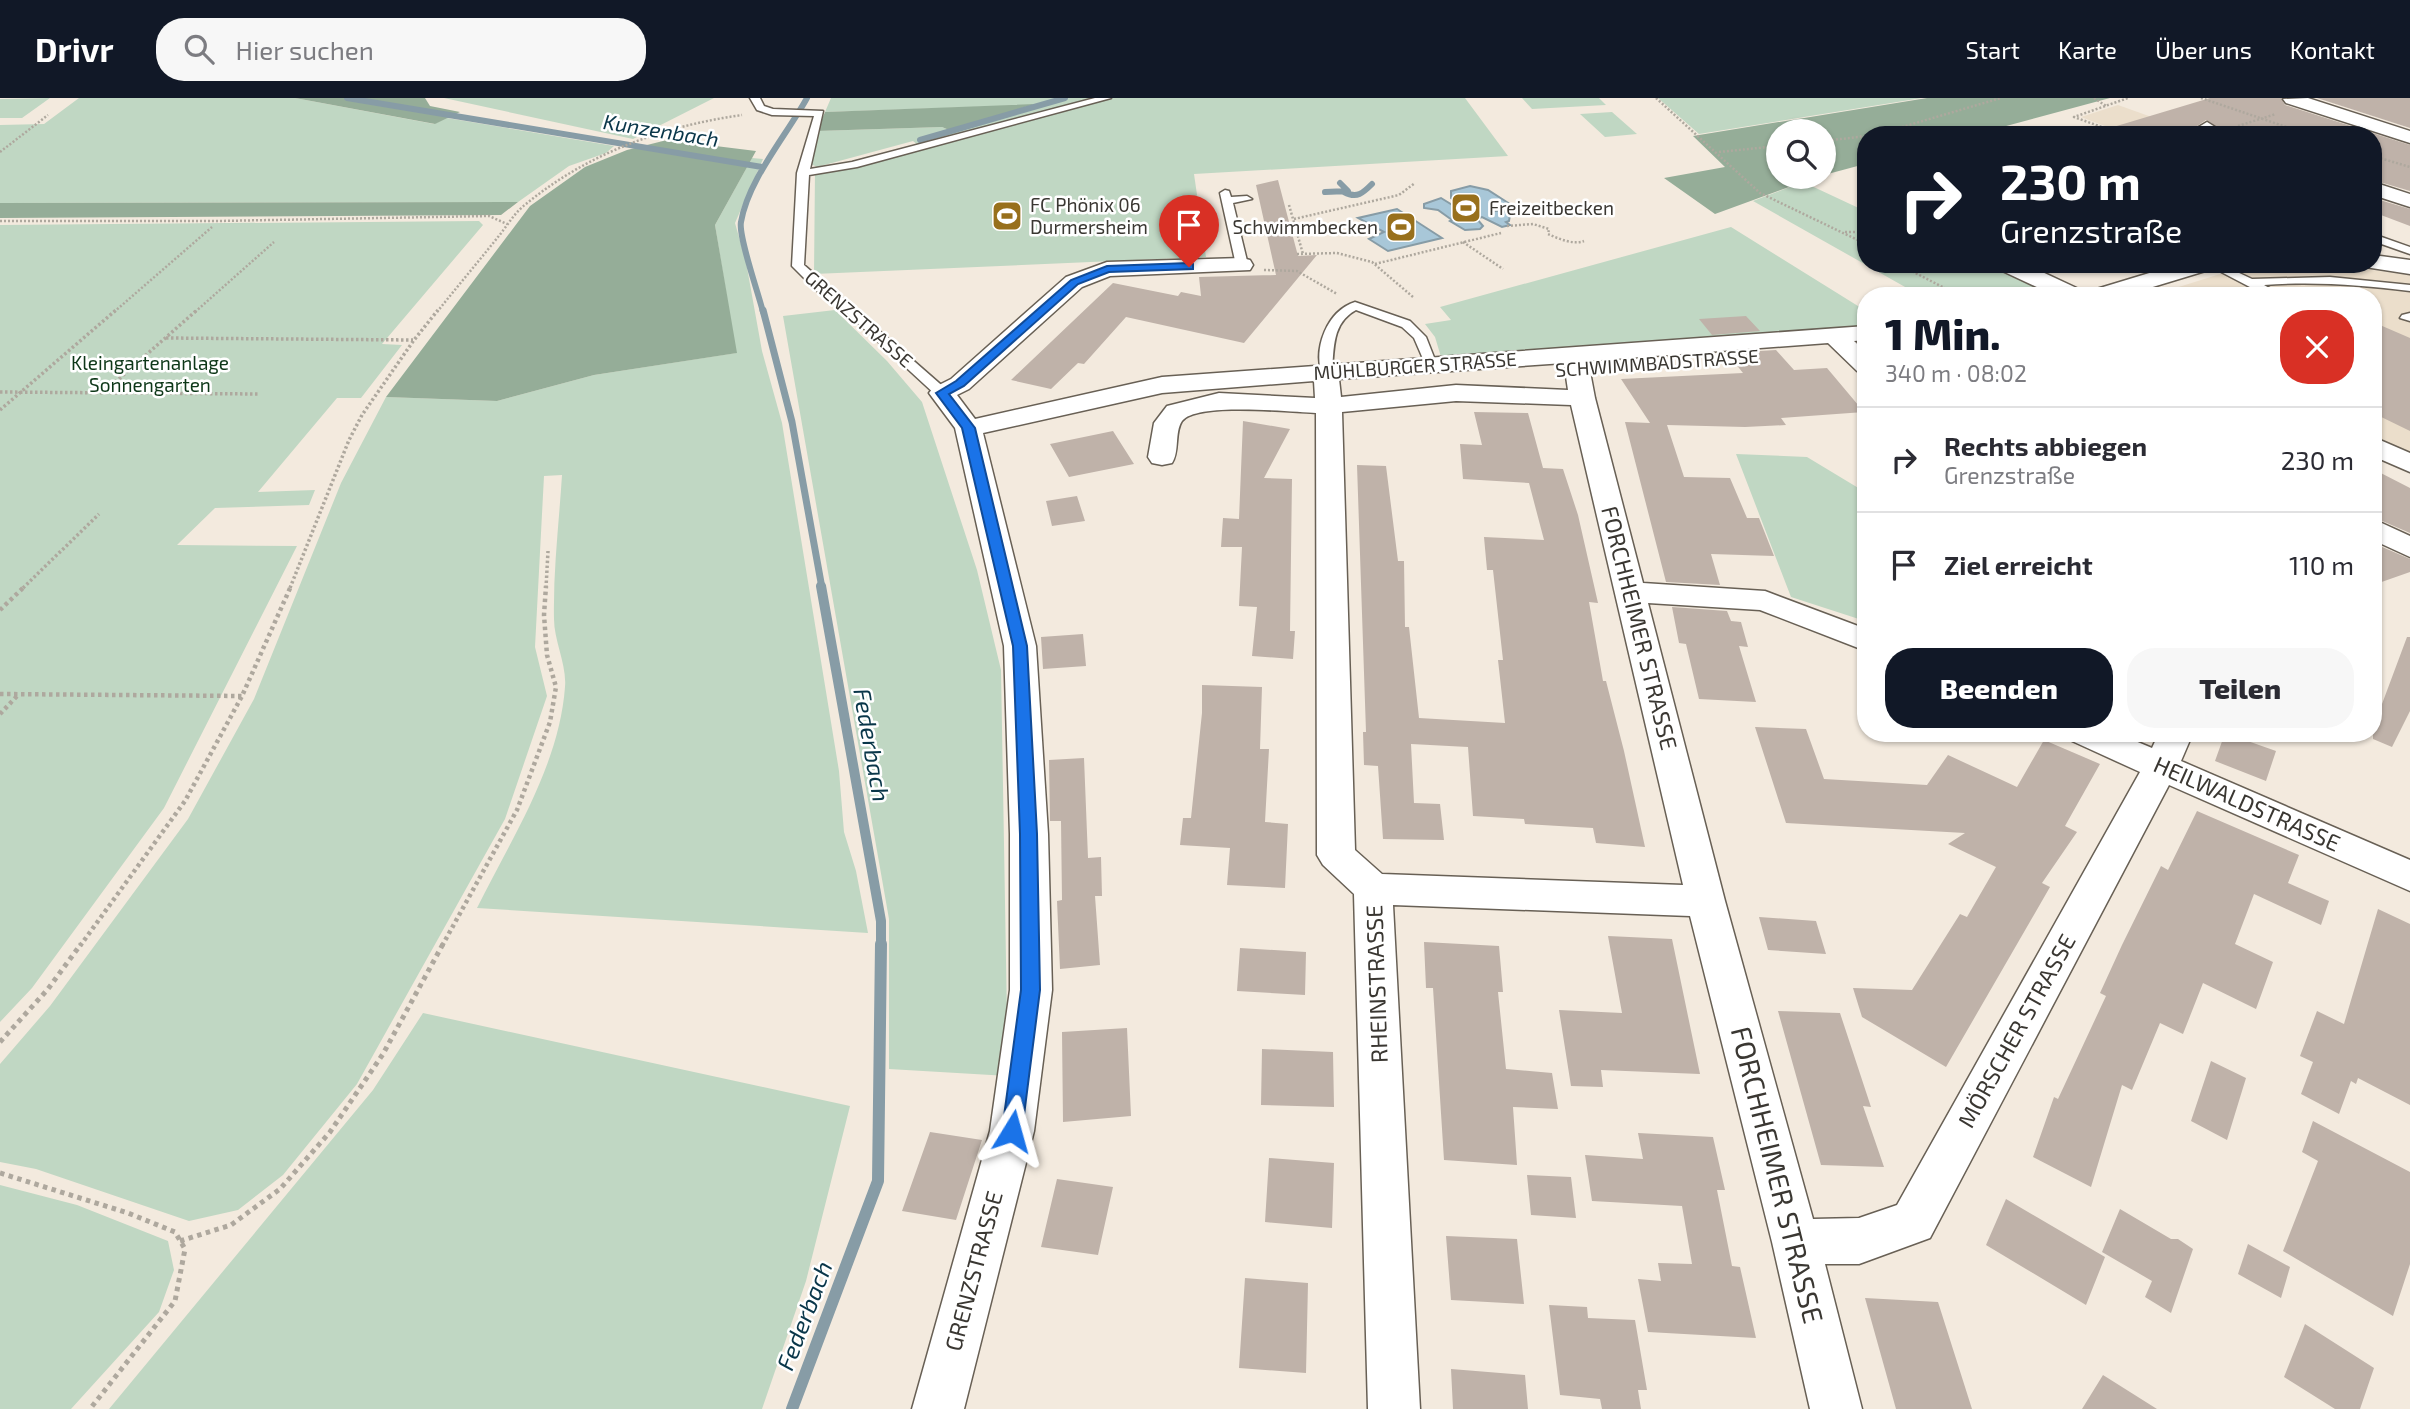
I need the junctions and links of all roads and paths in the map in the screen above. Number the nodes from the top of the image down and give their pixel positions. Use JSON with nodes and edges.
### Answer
{"nodes":[{"id":1,"x":755,"y":98,"type":"edge"},
{"id":2,"x":1106,"y":98,"type":"edge"},
{"id":3,"x":1656,"y":98,"type":"edge"},
{"id":4,"x":2001,"y":98,"type":"edge"},
{"id":5,"x":2094,"y":98,"type":"edge"},
{"id":6,"x":2127,"y":98,"type":"edge"},
{"id":7,"x":2201,"y":98,"type":"edge"},
{"id":8,"x":2300,"y":101,"type":"edge"},
{"id":9,"x":2106,"y":106,"type":"junction"},
{"id":10,"x":772,"y":112,"type":"junction"},
{"id":11,"x":48,"y":115,"type":"dead end"},
{"id":12,"x":2262,"y":119,"type":"junction"},
{"id":13,"x":1906,"y":126,"type":"edge"},
{"id":14,"x":2099,"y":126,"type":"edge"},
{"id":15,"x":2236,"y":126,"type":"edge"},
{"id":16,"x":2283,"y":126,"type":"edge"},
{"id":17,"x":2376,"y":126,"type":"edge"},
{"id":18,"x":2382,"y":128,"type":"edge"},
{"id":19,"x":1857,"y":137,"type":"edge"},
{"id":20,"x":2410,"y":137,"type":"edge"},
{"id":21,"x":1836,"y":140,"type":"edge"},
{"id":22,"x":1766,"y":147,"type":"edge"},
{"id":23,"x":0,"y":152,"type":"edge"},
{"id":24,"x":1718,"y":152,"type":"junction"},
{"id":25,"x":2382,"y":159,"type":"edge"},
{"id":26,"x":2410,"y":167,"type":"edge"},
{"id":27,"x":802,"y":173,"type":"junction"},
{"id":28,"x":1415,"y":183,"type":"dead end"},
{"id":29,"x":2382,"y":191,"type":"edge"},
{"id":30,"x":1247,"y":199,"type":"dead end"},
{"id":31,"x":2410,"y":201,"type":"edge"},
{"id":32,"x":1289,"y":205,"type":"dead end"},
{"id":33,"x":1294,"y":219,"type":"junction"},
{"id":34,"x":0,"y":221,"type":"edge"},
{"id":35,"x":507,"y":224,"type":"junction"},
{"id":36,"x":1507,"y":226,"type":"dead end"},
{"id":37,"x":212,"y":227,"type":"dead end"},
{"id":38,"x":1857,"y":232,"type":"edge"},
{"id":39,"x":1501,"y":233,"type":"dead end"},
{"id":40,"x":1844,"y":233,"type":"junction"},
{"id":41,"x":1857,"y":240,"type":"edge"},
{"id":42,"x":2382,"y":240,"type":"edge"},
{"id":43,"x":1584,"y":241,"type":"dead end"},
{"id":44,"x":274,"y":242,"type":"dead end"},
{"id":45,"x":1463,"y":242,"type":"junction"},
{"id":46,"x":2410,"y":251,"type":"edge"},
{"id":47,"x":1297,"y":254,"type":"dead end"},
{"id":48,"x":1303,"y":254,"type":"junction"},
{"id":49,"x":2382,"y":263,"type":"edge"},
{"id":50,"x":1374,"y":264,"type":"junction"},
{"id":51,"x":1241,"y":265,"type":"junction"},
{"id":52,"x":2410,"y":267,"type":"edge"},
{"id":53,"x":1503,"y":269,"type":"dead end"},
{"id":54,"x":1915,"y":273,"type":"edge"},
{"id":55,"x":2025,"y":273,"type":"edge"},
{"id":56,"x":2174,"y":273,"type":"edge"},
{"id":57,"x":2229,"y":273,"type":"edge"},
{"id":58,"x":1320,"y":283,"type":"dead end"},
{"id":59,"x":2249,"y":283,"type":"junction"},
{"id":60,"x":1943,"y":287,"type":"edge"},
{"id":61,"x":2056,"y":287,"type":"edge"},
{"id":62,"x":2128,"y":287,"type":"edge"},
{"id":63,"x":2258,"y":287,"type":"edge"},
{"id":64,"x":2410,"y":288,"type":"edge"},
{"id":65,"x":1413,"y":297,"type":"dead end"},
{"id":66,"x":166,"y":338,"type":"junction"},
{"id":67,"x":414,"y":340,"type":"junction"},
{"id":68,"x":1856,"y":346,"type":"edge"},
{"id":69,"x":1431,"y":365,"type":"junction"},
{"id":70,"x":1326,"y":372,"type":"junction"},
{"id":71,"x":1578,"y":374,"type":"junction"},
{"id":72,"x":0,"y":392,"type":"edge"},
{"id":73,"x":21,"y":392,"type":"junction"},
{"id":74,"x":104,"y":393,"type":"junction"},
{"id":75,"x":942,"y":393,"type":"junction"},
{"id":76,"x":258,"y":394,"type":"dead end"},
{"id":77,"x":1329,"y":407,"type":"junction"},
{"id":78,"x":0,"y":410,"type":"edge"},
{"id":79,"x":968,"y":428,"type":"junction"},
{"id":80,"x":2382,"y":450,"type":"edge"},
{"id":81,"x":1162,"y":457,"type":"dead end"},
{"id":82,"x":2410,"y":464,"type":"edge"},
{"id":83,"x":99,"y":514,"type":"dead end"},
{"id":84,"x":2382,"y":533,"type":"edge"},
{"id":85,"x":2410,"y":548,"type":"edge"},
{"id":86,"x":548,"y":551,"type":"dead end"},
{"id":87,"x":1632,"y":593,"type":"junction"},
{"id":88,"x":0,"y":610,"type":"edge"},
{"id":89,"x":1857,"y":637,"type":"edge"},
{"id":90,"x":0,"y":694,"type":"edge"},
{"id":91,"x":18,"y":694,"type":"junction"},
{"id":92,"x":242,"y":696,"type":"junction"},
{"id":93,"x":0,"y":714,"type":"edge"},
{"id":94,"x":2129,"y":742,"type":"edge"},
{"id":95,"x":2169,"y":750,"type":"edge"},
{"id":96,"x":2410,"y":876,"type":"edge"},
{"id":97,"x":1373,"y":889,"type":"junction"},
{"id":98,"x":1706,"y":901,"type":"junction"},
{"id":99,"x":0,"y":1042,"type":"edge"},
{"id":100,"x":0,"y":1173,"type":"edge"},
{"id":101,"x":180,"y":1241,"type":"junction"},
{"id":102,"x":1796,"y":1242,"type":"junction"},
{"id":103,"x":90,"y":1409,"type":"edge"},
{"id":104,"x":938,"y":1409,"type":"edge"},
{"id":105,"x":1394,"y":1409,"type":"edge"},
{"id":106,"x":1836,"y":1409,"type":"edge"}],
"edges":[{"from":1,"to":10,"type":"lane"},
{"from":2,"to":27,"type":"lane"},
{"from":3,"to":24,"type":"path"},
{"from":4,"to":13,"type":"path"},
{"from":5,"to":9,"type":"path"},
{"from":6,"to":9,"type":"path"},
{"from":7,"to":12,"type":"path"},
{"from":8,"to":12,"type":"path"},
{"from":8,"to":17,"type":"street"},
{"from":9,"to":14,"type":"path"},
{"from":10,"to":27,"type":"lane","name":"GRENZSTRASSE"},
{"from":10,"to":35,"type":"path"},
{"from":11,"to":23,"type":"path"},
{"from":12,"to":15,"type":"path"},
{"from":12,"to":16,"type":"path"},
{"from":18,"to":20,"type":"street"},
{"from":19,"to":21,"type":"path"},
{"from":22,"to":24,"type":"path"},
{"from":24,"to":40,"type":"path"},
{"from":25,"to":26,"type":"path"},
{"from":27,"to":75,"type":"lane","name":"GRENZSTRASSE"},
{"from":28,"to":33,"type":"path"},
{"from":29,"to":31,"type":"street"},
{"from":30,"to":51,"type":"lane"},
{"from":32,"to":33,"type":"path"},
{"from":33,"to":48,"type":"path"},
{"from":34,"to":35,"type":"path"},
{"from":35,"to":67,"type":"path"},
{"from":36,"to":43,"type":"path"},
{"from":37,"to":73,"type":"path"},
{"from":38,"to":40,"type":"path"},
{"from":39,"to":45,"type":"path"},
{"from":40,"to":41,"type":"path"},
{"from":42,"to":46,"type":"lane"},
{"from":44,"to":66,"type":"path"},
{"from":45,"to":50,"type":"path"},
{"from":45,"to":53,"type":"path"},
{"from":47,"to":48,"type":"path"},
{"from":48,"to":50,"type":"path"},
{"from":49,"to":52,"type":"street"},
{"from":50,"to":65,"type":"path"},
{"from":51,"to":58,"type":"path"},
{"from":51,"to":75,"type":"street"},
{"from":54,"to":60,"type":"path"},
{"from":55,"to":61,"type":"street"},
{"from":56,"to":62,"type":"street"},
{"from":57,"to":59,"type":"lane"},
{"from":59,"to":63,"type":"lane"},
{"from":59,"to":64,"type":"lane"},
{"from":66,"to":67,"type":"path"},
{"from":66,"to":74,"type":"path"},
{"from":67,"to":92,"type":"path"},
{"from":68,"to":71,"type":"street","name":"SCHWIMMBADSTRASSE"},
{"from":69,"to":70,"type":"street","name":"MÜHLBURGER STRASSE"},
{"from":69,"to":70,"type":"lane"},
{"from":69,"to":71,"type":"street","name":"MÜHLBURGER STRASSE"},
{"from":70,"to":71,"type":"street","name":"SCHWIMMBADSTRASSE"},
{"from":70,"to":77,"type":"street","name":"RHEINSTRASSE"},
{"from":70,"to":79,"type":"street","name":"MÜHLBURGER STRASSE"},
{"from":71,"to":77,"type":"street","name":"SCHWIMMBADSTRASSE"},
{"from":71,"to":87,"type":"street","name":"FORCHHEIMER STRASSE"},
{"from":72,"to":73,"type":"path"},
{"from":73,"to":74,"type":"path"},
{"from":73,"to":78,"type":"path"},
{"from":74,"to":76,"type":"path"},
{"from":75,"to":79,"type":"street","name":"GRENZSTRASSE"},
{"from":77,"to":81,"type":"street"},
{"from":77,"to":97,"type":"street","name":"RHEINSTRASSE"},
{"from":79,"to":104,"type":"street","name":"GRENZSTRASSE"},
{"from":80,"to":82,"type":"street"},
{"from":83,"to":88,"type":"path"},
{"from":84,"to":85,"type":"street"},
{"from":86,"to":101,"type":"path"},
{"from":87,"to":89,"type":"street"},
{"from":87,"to":98,"type":"street","name":"FORCHHEIMER STRASSE"},
{"from":90,"to":91,"type":"path"},
{"from":91,"to":92,"type":"path"},
{"from":91,"to":93,"type":"path"},
{"from":92,"to":99,"type":"path"},
{"from":94,"to":95,"type":"street","name":"HEILWALDSTRASSE"},
{"from":95,"to":96,"type":"street","name":"HEILWALDSTRASSE"},
{"from":95,"to":102,"type":"street","name":"MÖRSCHER STRASSE"},
{"from":97,"to":98,"type":"street"},
{"from":97,"to":105,"type":"street","name":"RHEINSTRASSE"},
{"from":98,"to":102,"type":"street","name":"FORCHHEIMER STRASSE"},
{"from":100,"to":101,"type":"path"},
{"from":101,"to":103,"type":"path"},
{"from":102,"to":106,"type":"street","name":"FORCHHEIMER STRASSE"}]}
